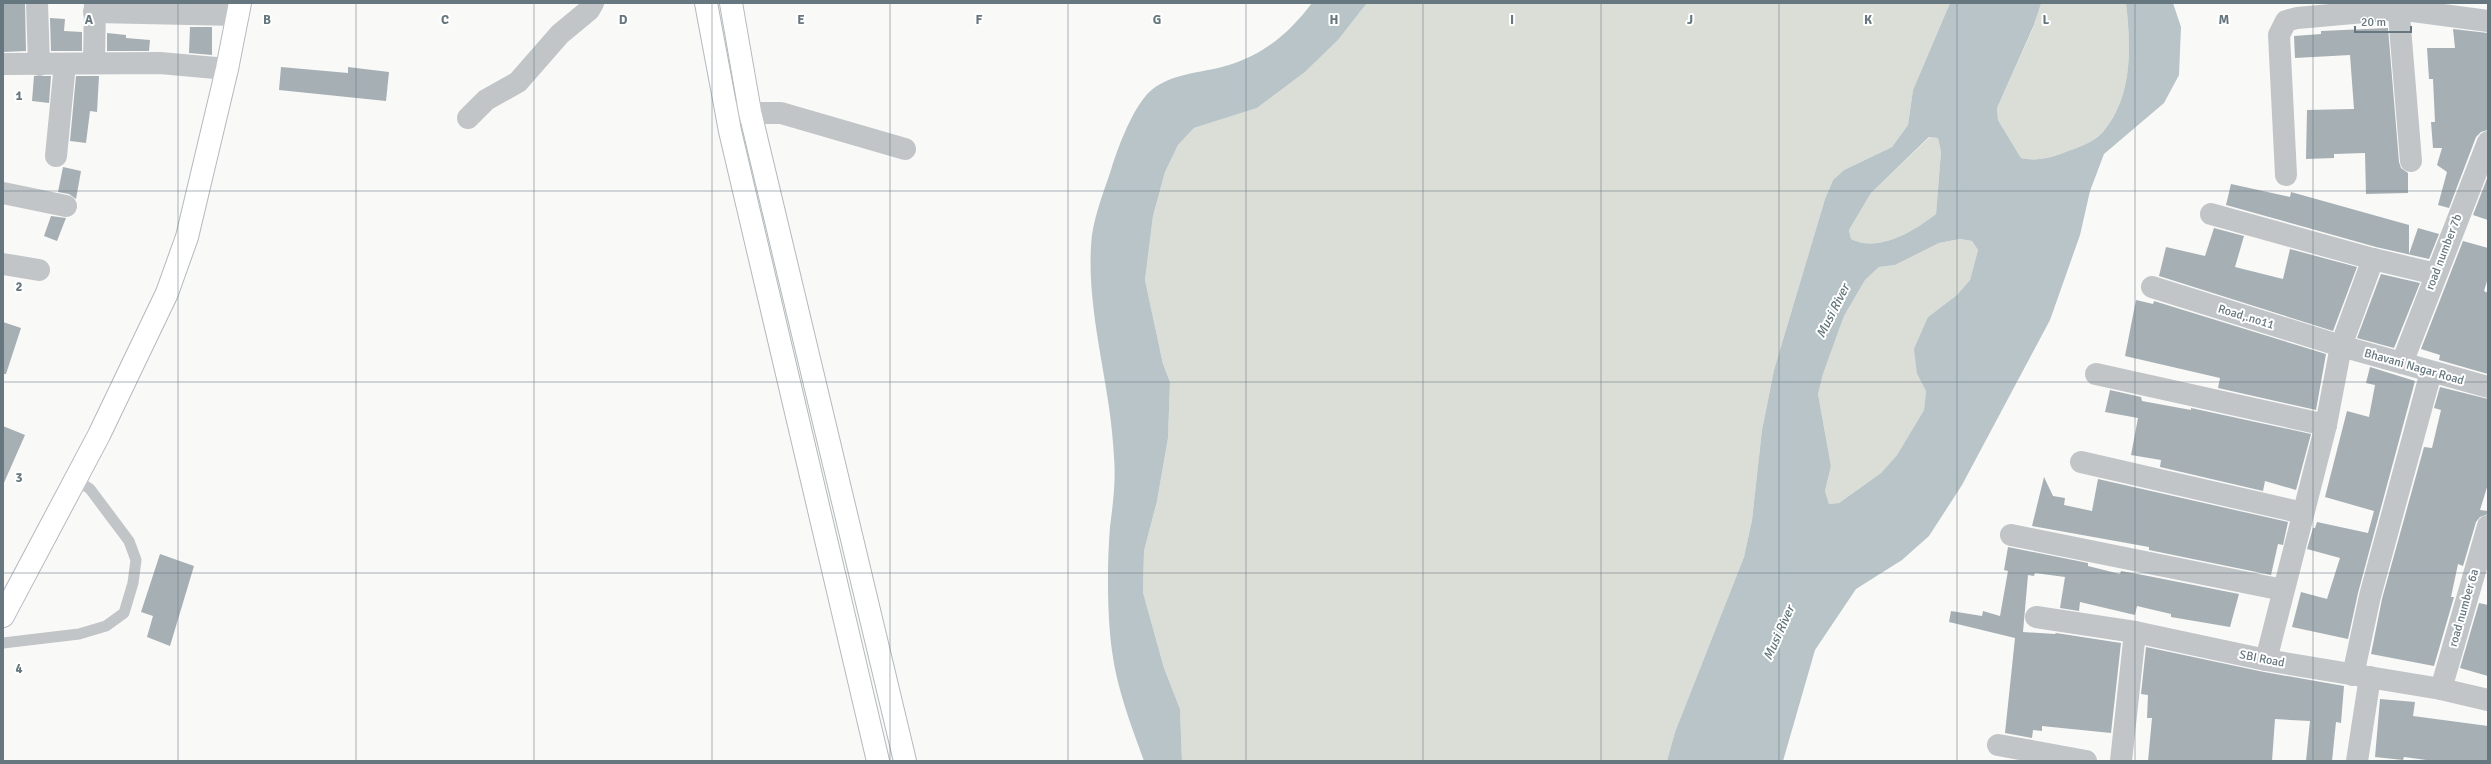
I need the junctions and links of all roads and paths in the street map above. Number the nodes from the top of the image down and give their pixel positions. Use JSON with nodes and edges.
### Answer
{"nodes":[{"id":1,"x":37,"y":3,"type":"edge"},
{"id":2,"x":593,"y":3,"type":"edge"},
{"id":3,"x":706,"y":3,"type":"edge"},
{"id":4,"x":731,"y":3,"type":"edge"},
{"id":5,"x":2398,"y":6,"type":"edge"},
{"id":6,"x":95,"y":7,"type":"edge"},
{"id":7,"x":239,"y":9,"type":"edge"},
{"id":8,"x":2488,"y":21,"type":"edge"},
{"id":9,"x":94,"y":63,"type":"junction"},
{"id":10,"x":3,"y":64,"type":"edge"},
{"id":11,"x":65,"y":64,"type":"junction"},
{"id":12,"x":39,"y":65,"type":"junction"},
{"id":13,"x":227,"y":69,"type":"junction"},
{"id":14,"x":750,"y":112,"type":"junction"},
{"id":15,"x":726,"y":113,"type":"junction"},
{"id":16,"x":468,"y":118,"type":"dead end"},
{"id":17,"x":2488,"y":142,"type":"edge"},
{"id":18,"x":905,"y":149,"type":"dead end"},
{"id":19,"x":56,"y":156,"type":"dead end"},
{"id":20,"x":2411,"y":161,"type":"dead end"},
{"id":21,"x":2286,"y":174,"type":"dead end"},
{"id":22,"x":3,"y":193,"type":"edge"},
{"id":23,"x":66,"y":206,"type":"dead end"},
{"id":24,"x":2211,"y":214,"type":"dead end"},
{"id":25,"x":2373,"y":259,"type":"junction"},
{"id":26,"x":3,"y":264,"type":"edge"},
{"id":27,"x":40,"y":270,"type":"dead end"},
{"id":28,"x":2436,"y":274,"type":"junction"},
{"id":29,"x":2152,"y":287,"type":"dead end"},
{"id":30,"x":2341,"y":346,"type":"junction"},
{"id":31,"x":2402,"y":363,"type":"junction"},
{"id":32,"x":2431,"y":372,"type":"junction"},
{"id":33,"x":2096,"y":374,"type":"dead end"},
{"id":34,"x":2488,"y":387,"type":"edge"},
{"id":35,"x":2326,"y":425,"type":"junction"},
{"id":36,"x":2081,"y":462,"type":"dead end"},
{"id":37,"x":74,"y":478,"type":"junction"},
{"id":38,"x":2303,"y":513,"type":"junction"},
{"id":39,"x":2488,"y":526,"type":"edge"},
{"id":40,"x":2010,"y":535,"type":"dead end"},
{"id":41,"x":2283,"y":590,"type":"junction"},
{"id":42,"x":3,"y":616,"type":"edge"},
{"id":43,"x":2036,"y":617,"type":"dead end"},
{"id":44,"x":2136,"y":632,"type":"junction"},
{"id":45,"x":3,"y":643,"type":"edge"},
{"id":46,"x":2266,"y":660,"type":"junction"},
{"id":47,"x":2361,"y":676,"type":"junction"},
{"id":48,"x":2441,"y":689,"type":"junction"},
{"id":49,"x":2488,"y":700,"type":"edge"},
{"id":50,"x":1998,"y":745,"type":"dead end"},
{"id":51,"x":878,"y":761,"type":"edge"},
{"id":52,"x":904,"y":761,"type":"edge"},
{"id":53,"x":2086,"y":761,"type":"edge"},
{"id":54,"x":2121,"y":761,"type":"edge"},
{"id":55,"x":2358,"y":761,"type":"edge"}],
"edges":[{"from":1,"to":12,"type":"street"},
{"from":2,"to":16,"type":"street"},
{"from":3,"to":15,"type":"street"},
{"from":4,"to":14,"type":"street"},
{"from":5,"to":8,"type":"street"},
{"from":5,"to":20,"type":"street"},
{"from":5,"to":21,"type":"street"},
{"from":6,"to":7,"type":"street"},
{"from":6,"to":9,"type":"street"},
{"from":7,"to":13,"type":"street"},
{"from":9,"to":11,"type":"street"},
{"from":9,"to":13,"type":"street"},
{"from":10,"to":12,"type":"street"},
{"from":11,"to":12,"type":"street"},
{"from":11,"to":19,"type":"street"},
{"from":13,"to":37,"type":"street"},
{"from":14,"to":15,"type":"street"},
{"from":14,"to":18,"type":"street"},
{"from":14,"to":52,"type":"street"},
{"from":15,"to":51,"type":"street"},
{"from":17,"to":28,"type":"street","name":"road number 7b"},
{"from":22,"to":23,"type":"street"},
{"from":24,"to":25,"type":"street"},
{"from":25,"to":28,"type":"street"},
{"from":25,"to":30,"type":"street"},
{"from":26,"to":27,"type":"street"},
{"from":28,"to":31,"type":"street","name":"road number 7b"},
{"from":29,"to":30,"type":"street","name":"Road,.no11"},
{"from":30,"to":31,"type":"street","name":"Bhavani Nagar Road"},
{"from":30,"to":35,"type":"street"},
{"from":31,"to":32,"type":"street","name":"Bhavani Nagar Road"},
{"from":32,"to":34,"type":"street","name":"Bhavani Nagar Road"},
{"from":32,"to":47,"type":"street"},
{"from":33,"to":35,"type":"street"},
{"from":35,"to":38,"type":"street"},
{"from":36,"to":38,"type":"street"},
{"from":37,"to":42,"type":"street"},
{"from":37,"to":45,"type":"lane"},
{"from":38,"to":41,"type":"street"},
{"from":39,"to":48,"type":"street","name":"road number 6a"},
{"from":40,"to":41,"type":"street"},
{"from":41,"to":46,"type":"street"},
{"from":43,"to":44,"type":"street","name":"SBI Road"},
{"from":44,"to":46,"type":"street","name":"SBI Road"},
{"from":44,"to":54,"type":"street"},
{"from":46,"to":47,"type":"street","name":"SBI Road"},
{"from":47,"to":48,"type":"street","name":"SBI Road"},
{"from":47,"to":55,"type":"street"},
{"from":48,"to":49,"type":"street","name":"SBI Road"},
{"from":50,"to":53,"type":"street"}]}
